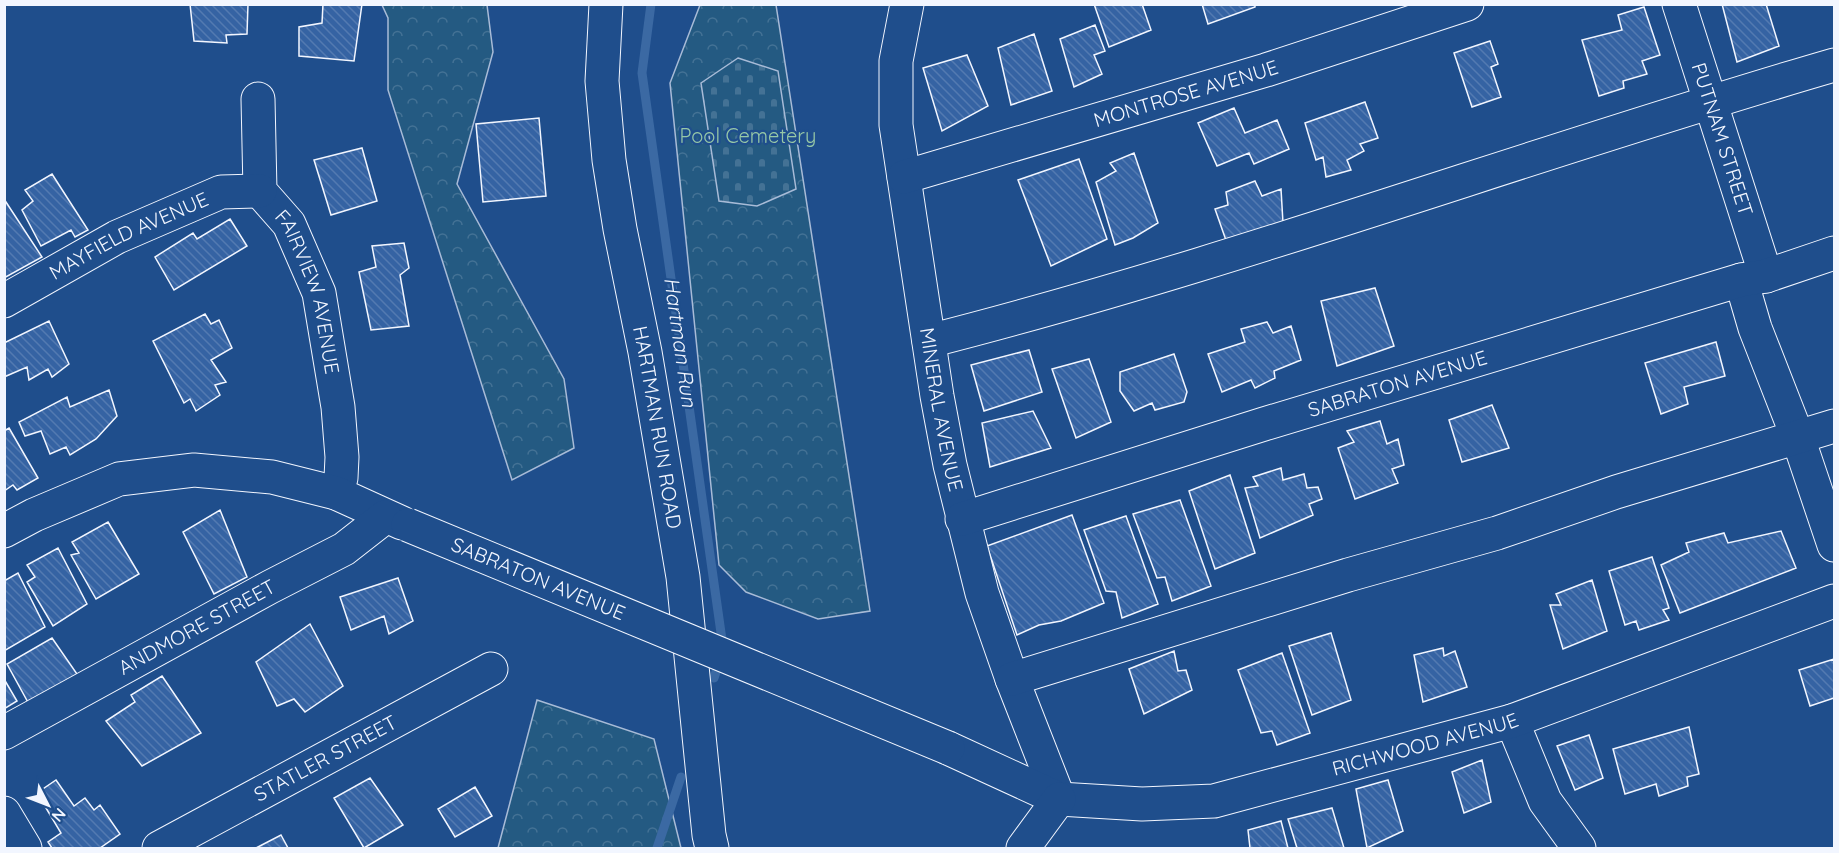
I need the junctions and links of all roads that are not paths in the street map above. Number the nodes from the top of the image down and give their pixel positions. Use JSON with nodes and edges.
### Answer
{"nodes":[{"id":1,"x":606,"y":4,"type":"edge"},
{"id":2,"x":907,"y":4,"type":"edge"},
{"id":3,"x":1467,"y":4,"type":"edge"},
{"id":4,"x":1679,"y":4,"type":"edge"},
{"id":5,"x":1834,"y":65,"type":"edge"},
{"id":6,"x":258,"y":99,"type":"dead end"},
{"id":7,"x":1709,"y":101,"type":"junction"},
{"id":8,"x":904,"y":177,"type":"junction"},
{"id":9,"x":260,"y":191,"type":"junction"},
{"id":10,"x":1834,"y":253,"type":"edge"},
{"id":11,"x":1754,"y":278,"type":"junction"},
{"id":12,"x":4,"y":301,"type":"edge"},
{"id":13,"x":929,"y":341,"type":"junction"},
{"id":14,"x":1834,"y":426,"type":"edge"},
{"id":15,"x":1798,"y":438,"type":"junction"},
{"id":16,"x":336,"y":493,"type":"junction"},
{"id":17,"x":962,"y":519,"type":"junction"},
{"id":18,"x":397,"y":521,"type":"junction"},
{"id":19,"x":4,"y":531,"type":"edge"},
{"id":20,"x":1834,"y":545,"type":"edge"},
{"id":21,"x":1834,"y":601,"type":"edge"},
{"id":22,"x":491,"y":669,"type":"dead end"},
{"id":23,"x":1012,"y":679,"type":"junction"},
{"id":24,"x":1512,"y":722,"type":"junction"},
{"id":25,"x":4,"y":733,"type":"edge"},
{"id":26,"x":1059,"y":800,"type":"junction"},
{"id":27,"x":4,"y":813,"type":"edge"},
{"id":28,"x":25,"y":849,"type":"edge"},
{"id":29,"x":159,"y":849,"type":"edge"},
{"id":30,"x":712,"y":849,"type":"edge"},
{"id":31,"x":1023,"y":849,"type":"edge"},
{"id":32,"x":1579,"y":849,"type":"edge"}],
"edges":[{"from":1,"to":30,"type":"street","name":"HARTMAN RUN ROAD"},
{"from":2,"to":8,"type":"street","name":"MINERAL AVENUE"},
{"from":3,"to":8,"type":"street","name":"MONTROSE AVENUE"},
{"from":4,"to":7,"type":"street","name":"PUTNAM STREET"},
{"from":5,"to":7,"type":"street"},
{"from":6,"to":9,"type":"street","name":"FAIRVIEW AVENUE"},
{"from":7,"to":11,"type":"street","name":"PUTNAM STREET"},
{"from":7,"to":13,"type":"street"},
{"from":8,"to":13,"type":"street","name":"MINERAL AVENUE"},
{"from":9,"to":12,"type":"street","name":"MAYFIELD AVENUE"},
{"from":9,"to":16,"type":"street","name":"FAIRVIEW AVENUE"},
{"from":10,"to":11,"type":"street","name":"SABRATON AVENUE"},
{"from":11,"to":15,"type":"street","name":"PUTNAM STREET"},
{"from":11,"to":17,"type":"street","name":"SABRATON AVENUE"},
{"from":13,"to":17,"type":"street","name":"MINERAL AVENUE"},
{"from":14,"to":15,"type":"street"},
{"from":15,"to":20,"type":"street","name":"PUTNAM STREET"},
{"from":15,"to":23,"type":"street"},
{"from":16,"to":18,"type":"street","name":"SABRATON AVENUE"},
{"from":16,"to":19,"type":"street","name":"SABRATON AVENUE"},
{"from":17,"to":23,"type":"street","name":"MINERAL AVENUE"},
{"from":18,"to":25,"type":"street","name":"ANDMORE STREET"},
{"from":18,"to":26,"type":"street","name":"SABRATON AVENUE","bridge":true},
{"from":21,"to":24,"type":"street","name":"RICHWOOD AVENUE"},
{"from":22,"to":29,"type":"street","name":"STATLER STREET"},
{"from":23,"to":26,"type":"street","name":"MINERAL AVENUE"},
{"from":24,"to":26,"type":"street","name":"RICHWOOD AVENUE"},
{"from":24,"to":32,"type":"street"},
{"from":26,"to":31,"type":"street"},
{"from":27,"to":28,"type":"street"}]}
